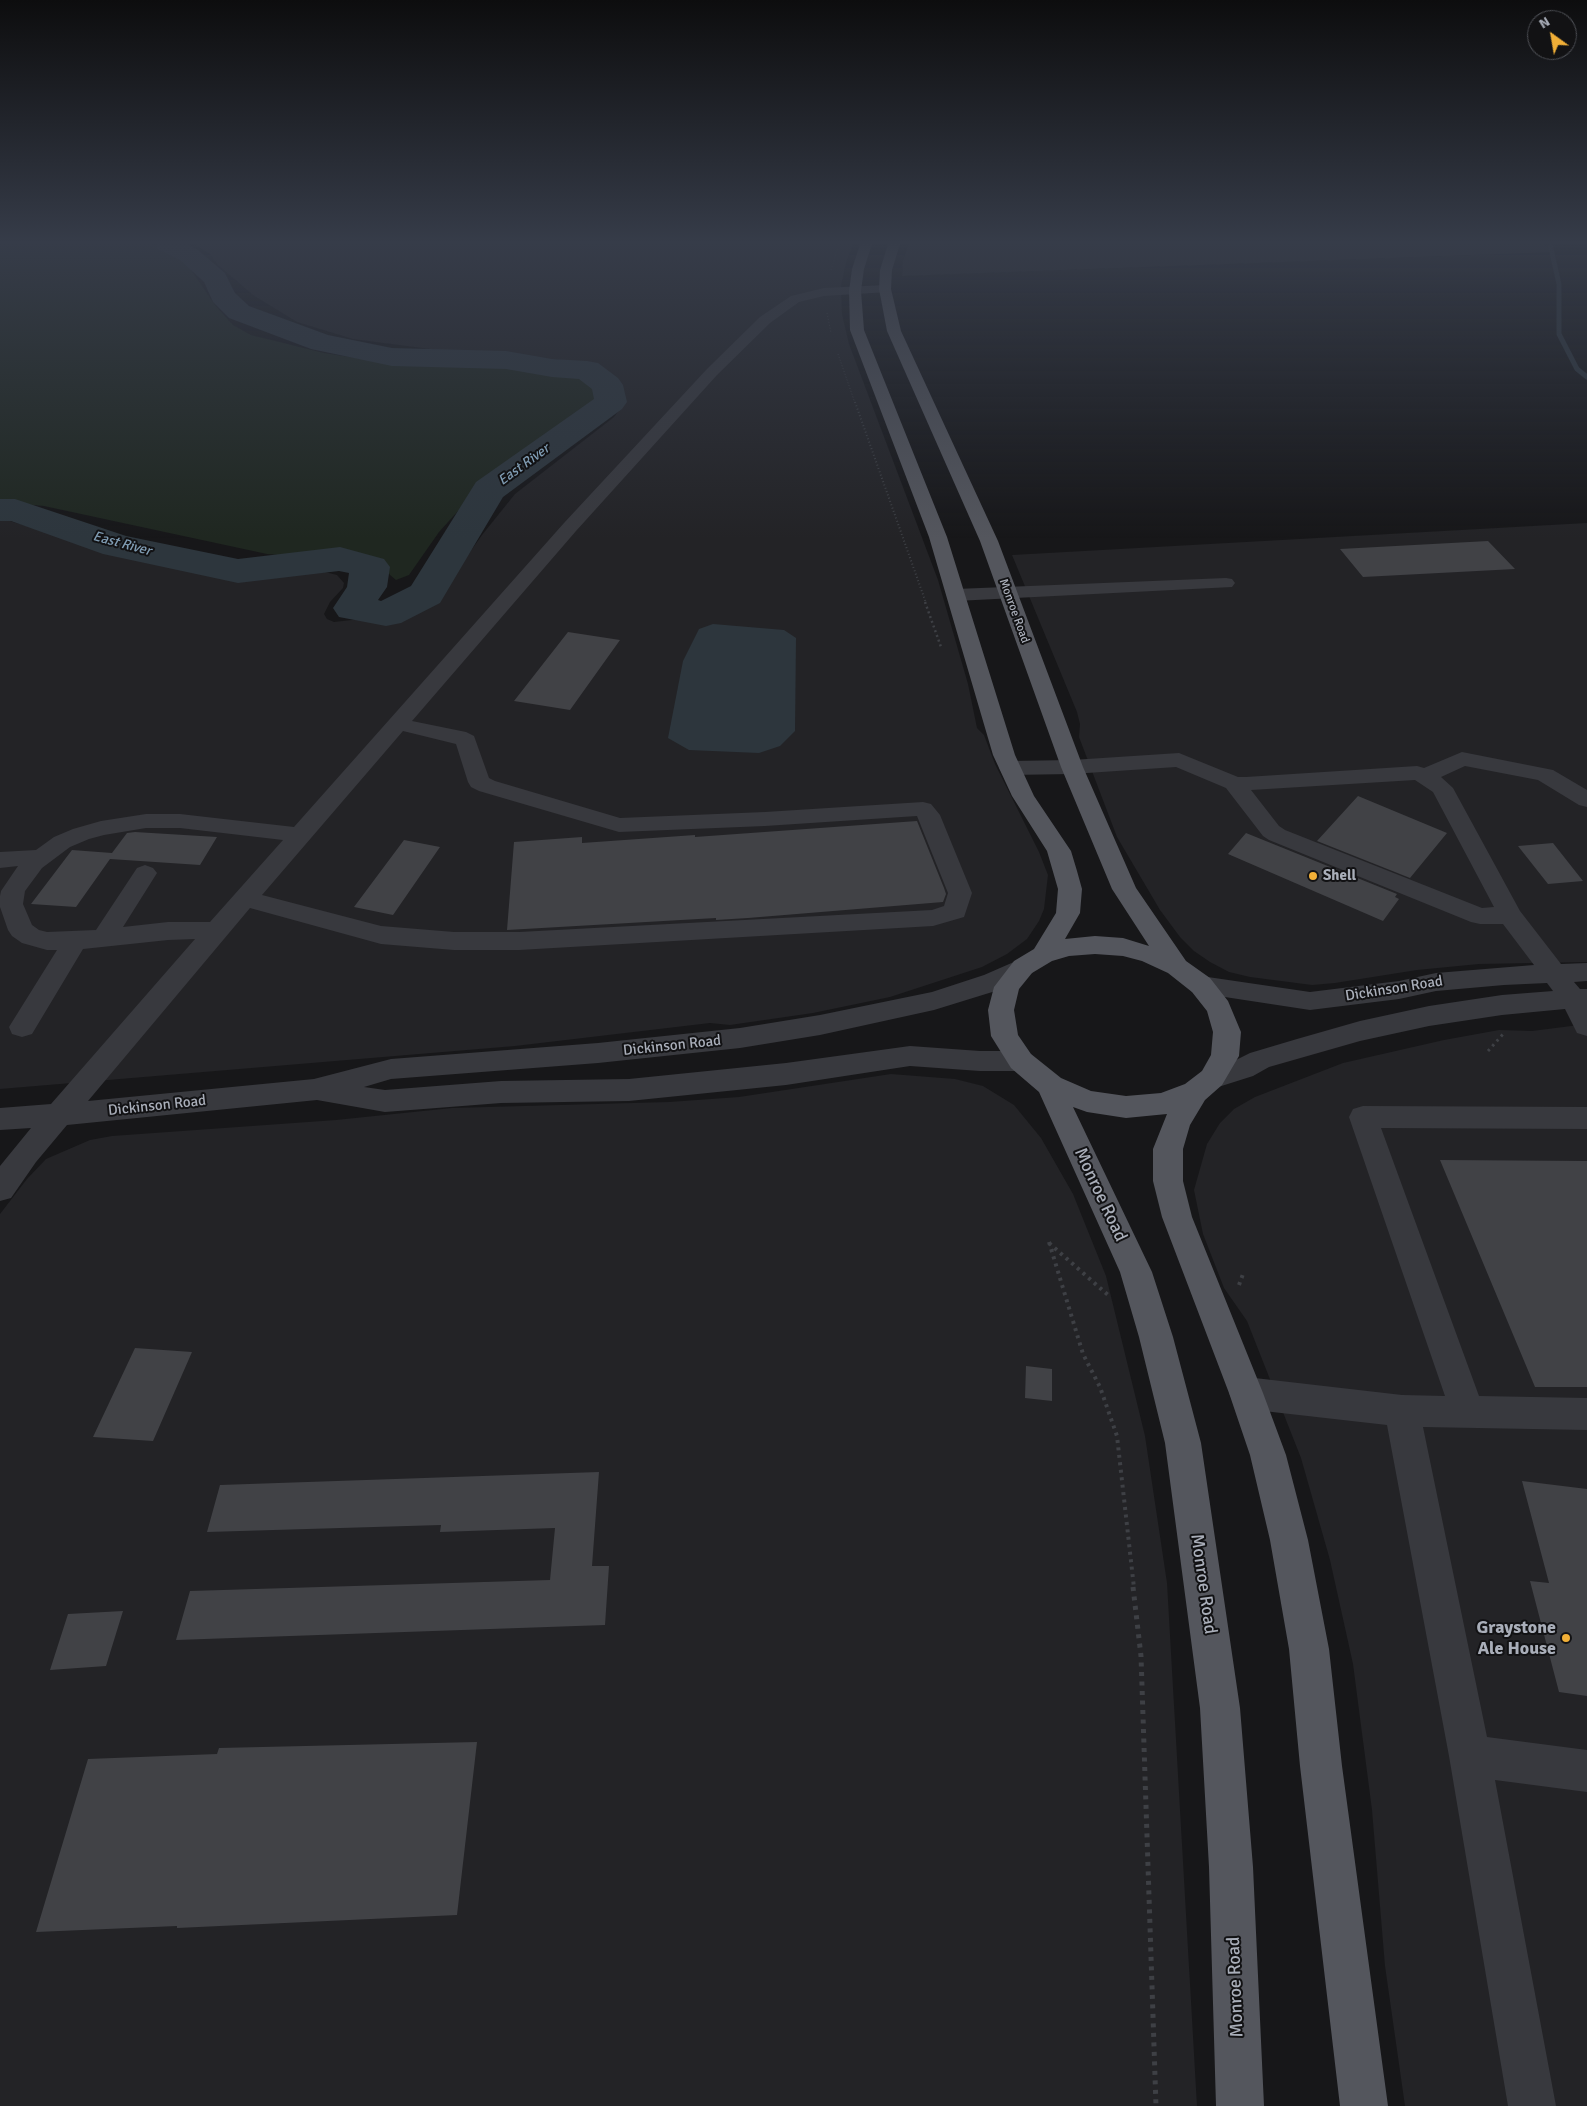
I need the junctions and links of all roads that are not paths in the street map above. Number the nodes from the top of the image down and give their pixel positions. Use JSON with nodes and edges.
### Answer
{"nodes":[{"id":1,"x":742,"y":342,"type":"edge"},
{"id":2,"x":862,"y":342,"type":"edge"},
{"id":3,"x":899,"y":342,"type":"edge"},
{"id":4,"x":1226,"y":583,"type":"dead end"},
{"id":5,"x":1007,"y":592,"type":"junction"},
{"id":6,"x":956,"y":595,"type":"junction"},
{"id":7,"x":398,"y":724,"type":"junction"},
{"id":8,"x":1072,"y":767,"type":"junction"},
{"id":9,"x":1010,"y":768,"type":"junction"},
{"id":10,"x":1425,"y":776,"type":"junction"},
{"id":11,"x":1234,"y":783,"type":"junction"},
{"id":12,"x":1587,"y":800,"type":"edge"},
{"id":13,"x":300,"y":835,"type":"junction"},
{"id":14,"x":42,"y":857,"type":"junction"},
{"id":15,"x":0,"y":860,"type":"edge"},
{"id":16,"x":144,"y":873,"type":"dead end"},
{"id":17,"x":244,"y":898,"type":"junction"},
{"id":18,"x":1510,"y":915,"type":"junction"},
{"id":19,"x":217,"y":930,"type":"junction"},
{"id":20,"x":104,"y":938,"type":"junction"},
{"id":21,"x":75,"y":941,"type":"junction"},
{"id":22,"x":1033,"y":961,"type":"junction"},
{"id":23,"x":1177,"y":967,"type":"junction"},
{"id":24,"x":1587,"y":972,"type":"edge"},
{"id":25,"x":1553,"y":973,"type":"junction"},
{"id":26,"x":1202,"y":986,"type":"junction"},
{"id":27,"x":1580,"y":999,"type":"edge"},
{"id":28,"x":1587,"y":1026,"type":"edge"},
{"id":29,"x":22,"y":1028,"type":"dead end"},
{"id":30,"x":1021,"y":1061,"type":"junction"},
{"id":31,"x":1203,"y":1085,"type":"junction"},
{"id":32,"x":1052,"y":1086,"type":"junction"},
{"id":33,"x":314,"y":1090,"type":"junction"},
{"id":34,"x":59,"y":1115,"type":"junction"},
{"id":35,"x":1587,"y":1118,"type":"edge"},
{"id":36,"x":0,"y":1119,"type":"edge"},
{"id":37,"x":0,"y":1189,"type":"edge"},
{"id":38,"x":1246,"y":1393,"type":"junction"},
{"id":39,"x":1402,"y":1411,"type":"junction"},
{"id":40,"x":1468,"y":1412,"type":"junction"},
{"id":41,"x":1587,"y":1414,"type":"edge"},
{"id":42,"x":1470,"y":1756,"type":"junction"},
{"id":43,"x":1587,"y":1771,"type":"edge"},
{"id":44,"x":1240,"y":2106,"type":"edge"},
{"id":45,"x":1364,"y":2106,"type":"edge"},
{"id":46,"x":1532,"y":2106,"type":"edge"}],
"edges":[{"from":1,"to":7,"type":"street"},
{"from":2,"to":6,"type":"main road"},
{"from":3,"to":5,"type":"main road","name":"Monroe Road"},
{"from":4,"to":5,"type":"street"},
{"from":5,"to":6,"type":"street"},
{"from":5,"to":8,"type":"main road","name":"Monroe Road"},
{"from":6,"to":9,"type":"main road"},
{"from":7,"to":13,"type":"street"},
{"from":7,"to":17,"type":"street"},
{"from":8,"to":9,"type":"street"},
{"from":8,"to":11,"type":"street"},
{"from":8,"to":23,"type":"main road","name":"Monroe Road"},
{"from":9,"to":22,"type":"main road"},
{"from":10,"to":11,"type":"street"},
{"from":10,"to":12,"type":"street"},
{"from":10,"to":18,"type":"street"},
{"from":11,"to":18,"type":"street"},
{"from":13,"to":14,"type":"street"},
{"from":13,"to":17,"type":"street"},
{"from":14,"to":15,"type":"street"},
{"from":14,"to":21,"type":"street"},
{"from":16,"to":20,"type":"street"},
{"from":17,"to":19,"type":"street"},
{"from":18,"to":25,"type":"street"},
{"from":19,"to":20,"type":"street"},
{"from":19,"to":34,"type":"street"},
{"from":20,"to":21,"type":"street"},
{"from":21,"to":29,"type":"street"},
{"from":22,"to":23,"type":"main road"},
{"from":22,"to":30,"type":"main road"},
{"from":22,"to":33,"type":"street","name":"Dickinson Road"},
{"from":23,"to":26,"type":"main road"},
{"from":24,"to":25,"type":"street","name":"Dickinson Road"},
{"from":25,"to":26,"type":"street","name":"Dickinson Road"},
{"from":25,"to":27,"type":"street"},
{"from":26,"to":31,"type":"main road"},
{"from":27,"to":28,"type":"street"},
{"from":27,"to":31,"type":"street"},
{"from":30,"to":32,"type":"main road"},
{"from":30,"to":33,"type":"street","name":"Dickinson Road"},
{"from":31,"to":32,"type":"main road"},
{"from":31,"to":38,"type":"main road"},
{"from":32,"to":44,"type":"main road","name":"Monroe Road"},
{"from":33,"to":34,"type":"street","name":"Dickinson Road"},
{"from":34,"to":36,"type":"street","name":"Dickinson Road"},
{"from":34,"to":37,"type":"street"},
{"from":35,"to":40,"type":"street"},
{"from":38,"to":39,"type":"street"},
{"from":38,"to":45,"type":"main road"},
{"from":39,"to":40,"type":"street"},
{"from":39,"to":42,"type":"street"},
{"from":40,"to":41,"type":"street"},
{"from":42,"to":43,"type":"street"},
{"from":42,"to":46,"type":"street"}]}
